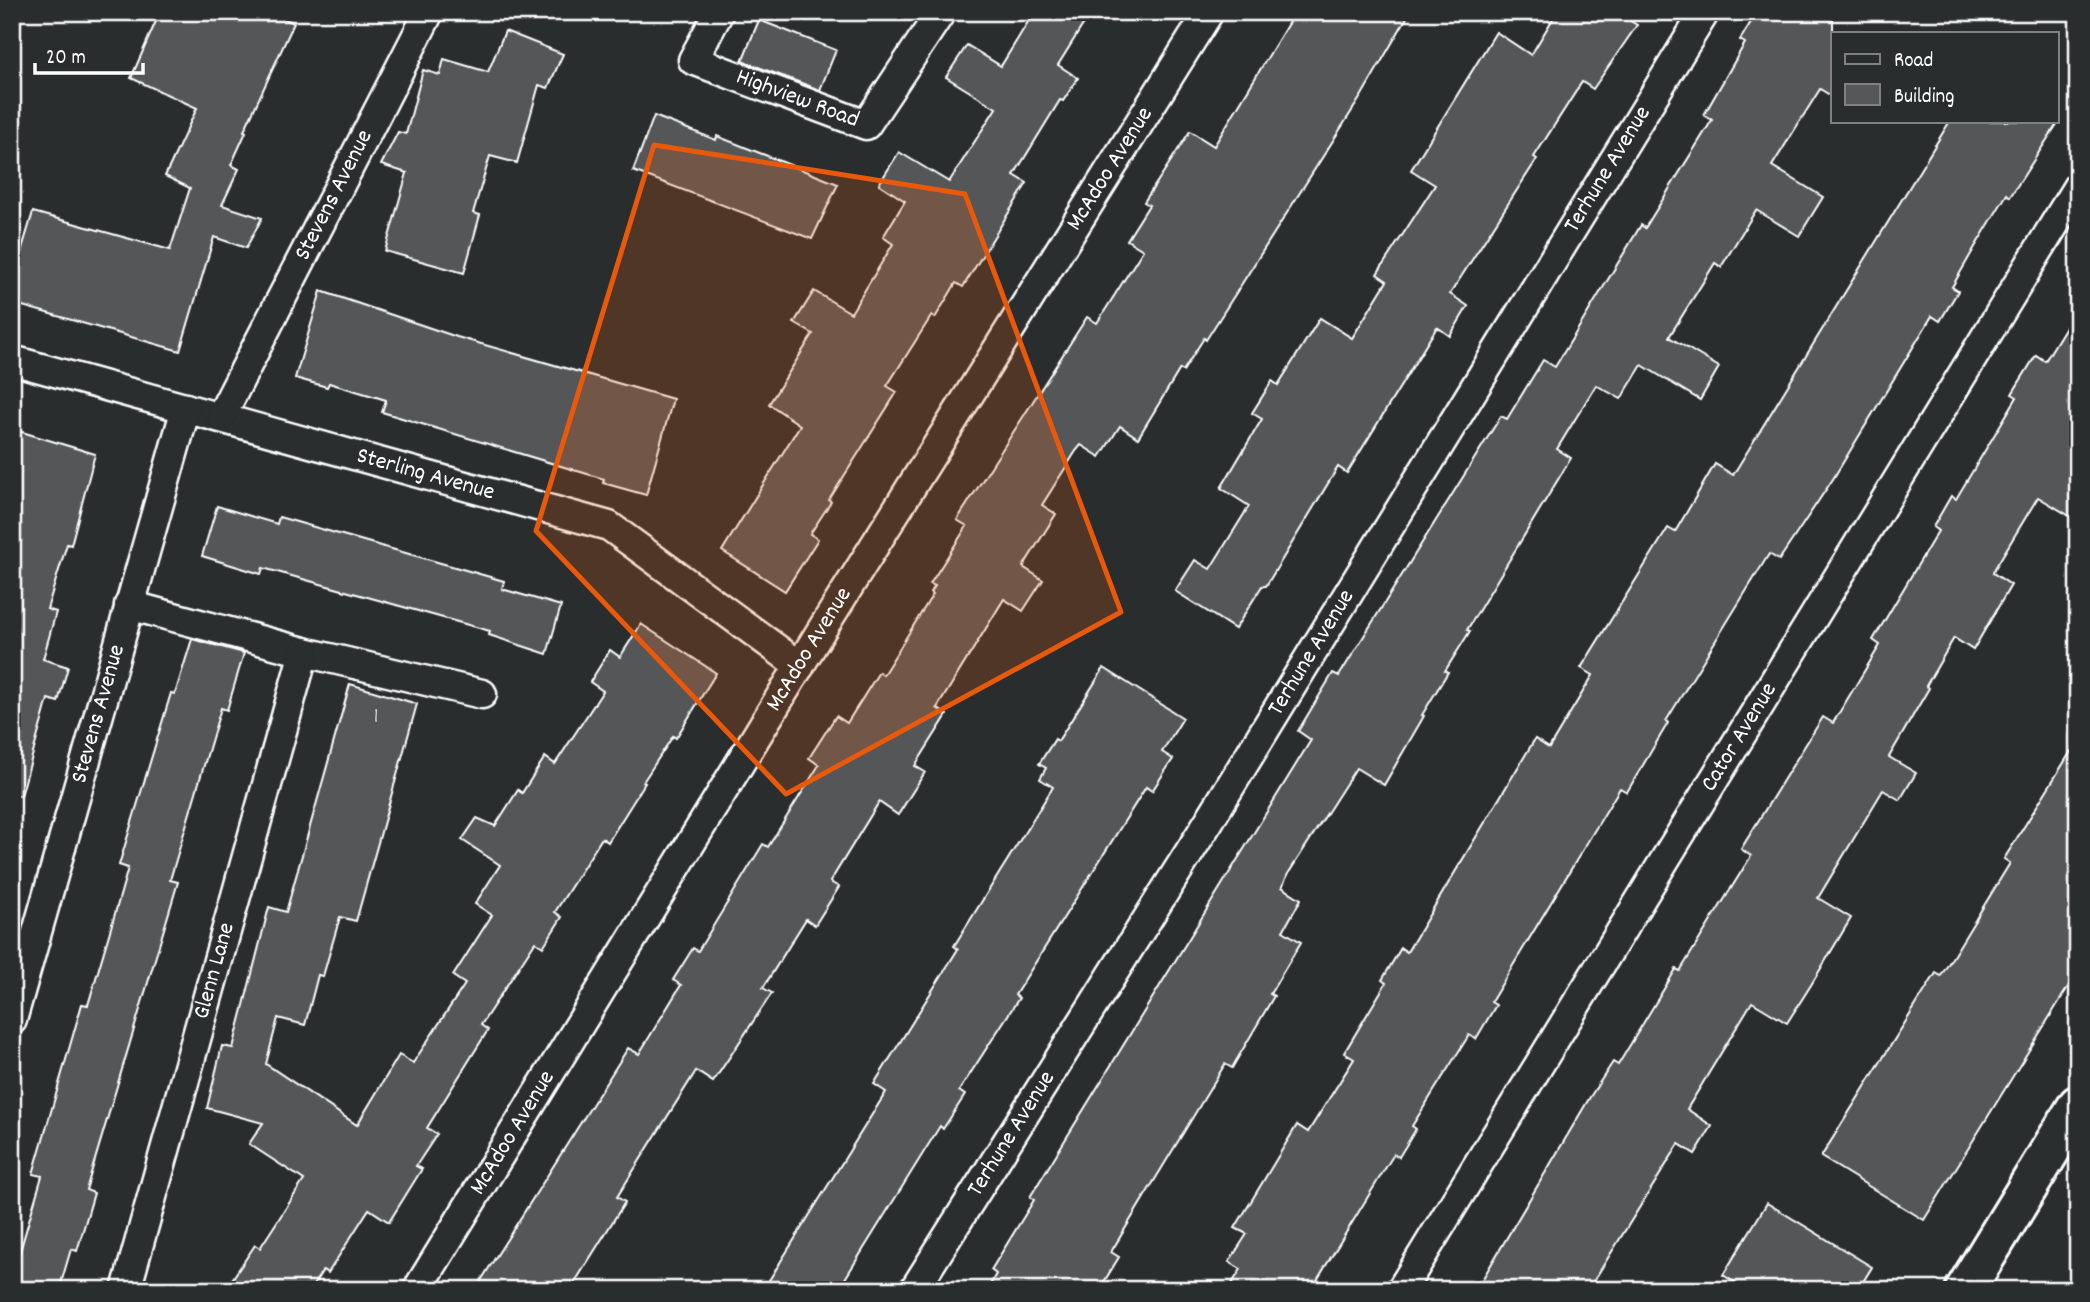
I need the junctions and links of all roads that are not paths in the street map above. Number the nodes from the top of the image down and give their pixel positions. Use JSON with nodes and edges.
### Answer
{"nodes":[{"id":1,"x":429,"y":12,"type":"edge"},
{"id":2,"x":719,"y":12,"type":"edge"},
{"id":3,"x":941,"y":12,"type":"edge"},
{"id":4,"x":1209,"y":12,"type":"edge"},
{"id":5,"x":1706,"y":12,"type":"edge"},
{"id":6,"x":2078,"y":186,"type":"edge"},
{"id":7,"x":12,"y":360,"type":"edge"},
{"id":8,"x":186,"y":408,"type":"junction"},
{"id":9,"x":221,"y":416,"type":"junction"},
{"id":10,"x":129,"y":605,"type":"junction"},
{"id":11,"x":304,"y":652,"type":"junction"},
{"id":12,"x":800,"y":666,"type":"junction"},
{"id":13,"x":482,"y":694,"type":"dead end"},
{"id":14,"x":12,"y":1020,"type":"edge"},
{"id":15,"x":2078,"y":1105,"type":"edge"},
{"id":16,"x":126,"y":1290,"type":"edge"},
{"id":17,"x":416,"y":1290,"type":"edge"},
{"id":18,"x":914,"y":1290,"type":"edge"},
{"id":19,"x":1401,"y":1290,"type":"edge"},
{"id":20,"x":1965,"y":1290,"type":"edge"}],
"edges":[{"from":1,"to":9,"type":"street","name":"Stevens Avenue"},
{"from":2,"to":3,"type":"street","name":"Highview Road"},
{"from":4,"to":12,"type":"street","name":"McAdoo Avenue"},
{"from":5,"to":18,"type":"street","name":"Terhune Avenue"},
{"from":6,"to":19,"type":"street","name":"Cator Avenue"},
{"from":7,"to":8,"type":"street","name":"Sterling Avenue"},
{"from":8,"to":9,"type":"street","name":"Sterling Avenue"},
{"from":8,"to":10,"type":"street","name":"Stevens Avenue"},
{"from":9,"to":12,"type":"street","name":"Sterling Avenue"},
{"from":10,"to":11,"type":"street"},
{"from":10,"to":14,"type":"street","name":"Stevens Avenue"},
{"from":11,"to":13,"type":"street"},
{"from":11,"to":16,"type":"street","name":"Glenn Lane"},
{"from":12,"to":17,"type":"street","name":"McAdoo Avenue"},
{"from":15,"to":20,"type":"main road"}]}
